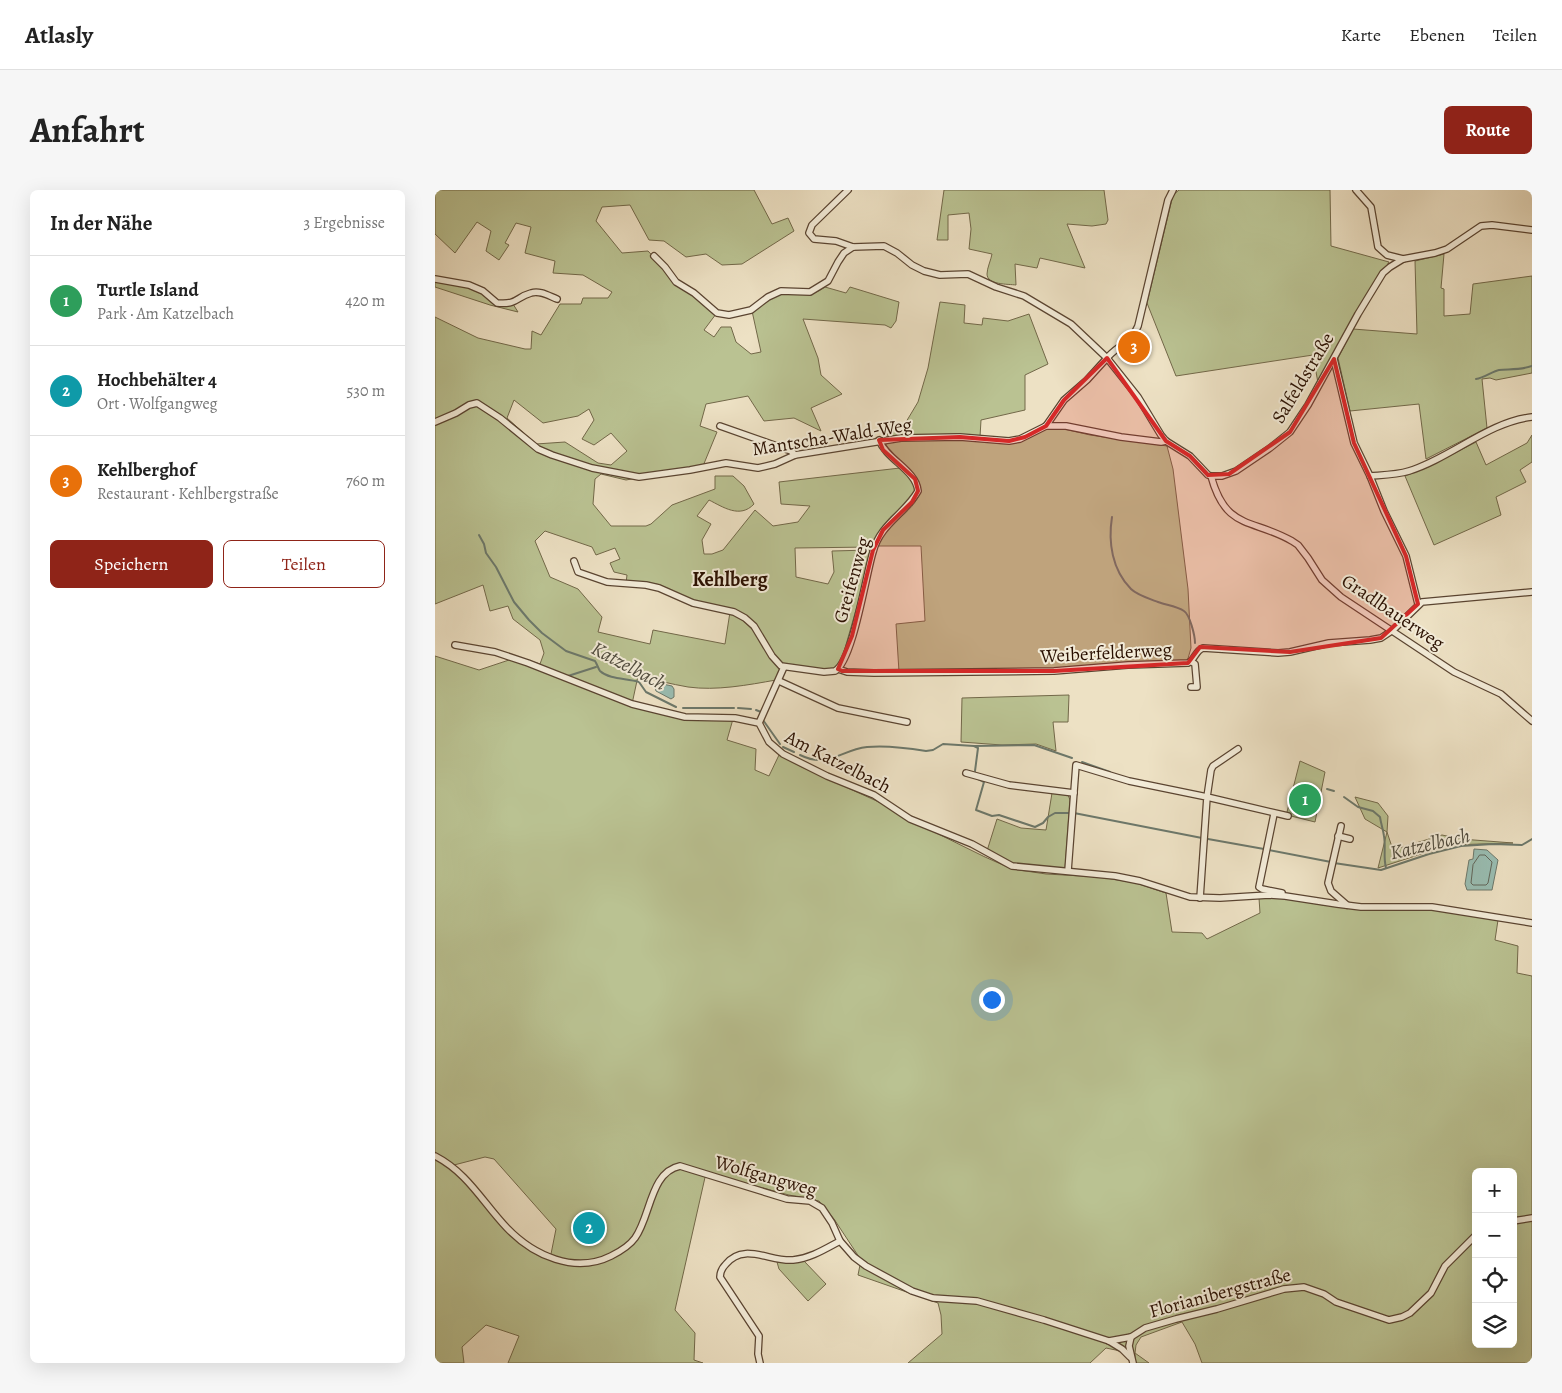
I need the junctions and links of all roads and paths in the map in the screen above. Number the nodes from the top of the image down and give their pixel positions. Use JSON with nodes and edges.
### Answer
{"nodes":[{"id":1,"x":848,"y":190,"type":"edge"},
{"id":2,"x":1173,"y":190,"type":"edge"},
{"id":3,"x":1356,"y":190,"type":"edge"},
{"id":4,"x":1532,"y":230,"type":"edge"},
{"id":5,"x":853,"y":247,"type":"junction"},
{"id":6,"x":654,"y":256,"type":"dead end"},
{"id":7,"x":1403,"y":259,"type":"junction"},
{"id":8,"x":435,"y":279,"type":"edge"},
{"id":9,"x":557,"y":300,"type":"dead end"},
{"id":10,"x":1107,"y":358,"type":"junction"},
{"id":11,"x":1334,"y":359,"type":"junction"},
{"id":12,"x":1532,"y":416,"type":"edge"},
{"id":13,"x":435,"y":422,"type":"edge"},
{"id":14,"x":720,"y":426,"type":"dead end"},
{"id":15,"x":1045,"y":426,"type":"junction"},
{"id":16,"x":879,"y":440,"type":"junction"},
{"id":17,"x":1166,"y":442,"type":"junction"},
{"id":18,"x":795,"y":456,"type":"junction"},
{"id":19,"x":1211,"y":476,"type":"junction"},
{"id":20,"x":1370,"y":476,"type":"junction"},
{"id":21,"x":574,"y":562,"type":"dead end"},
{"id":22,"x":1532,"y":592,"type":"edge"},
{"id":23,"x":1419,"y":604,"type":"junction"},
{"id":24,"x":1393,"y":630,"type":"junction"},
{"id":25,"x":455,"y":645,"type":"dead end"},
{"id":26,"x":1191,"y":662,"type":"junction"},
{"id":27,"x":784,"y":667,"type":"junction"},
{"id":28,"x":838,"y":669,"type":"junction"},
{"id":29,"x":779,"y":682,"type":"junction"},
{"id":30,"x":1191,"y":687,"type":"dead end"},
{"id":31,"x":1532,"y":721,"type":"edge"},
{"id":32,"x":907,"y":722,"type":"dead end"},
{"id":33,"x":759,"y":723,"type":"junction"},
{"id":34,"x":1238,"y":749,"type":"dead end"},
{"id":35,"x":966,"y":773,"type":"dead end"},
{"id":36,"x":1074,"y":794,"type":"junction"},
{"id":37,"x":1207,"y":797,"type":"junction"},
{"id":38,"x":1273,"y":814,"type":"junction"},
{"id":39,"x":1288,"y":816,"type":"dead end"},
{"id":40,"x":1341,"y":826,"type":"dead end"},
{"id":41,"x":1338,"y":836,"type":"junction"},
{"id":42,"x":1350,"y":839,"type":"dead end"},
{"id":43,"x":1068,"y":871,"type":"junction"},
{"id":44,"x":1285,"y":896,"type":"junction"},
{"id":45,"x":1200,"y":898,"type":"junction"},
{"id":46,"x":1347,"y":905,"type":"junction"},
{"id":47,"x":1532,"y":922,"type":"edge"},
{"id":48,"x":435,"y":1156,"type":"edge"},
{"id":49,"x":1532,"y":1218,"type":"edge"},
{"id":50,"x":1517,"y":1220,"type":"edge"},
{"id":51,"x":1472,"y":1239,"type":"edge"},
{"id":52,"x":841,"y":1241,"type":"junction"},
{"id":53,"x":1131,"y":1337,"type":"junction"},
{"id":54,"x":1109,"y":1341,"type":"junction"},
{"id":55,"x":1131,"y":1360,"type":"edge"},
{"id":56,"x":760,"y":1363,"type":"edge"}],
"edges":[{"from":1,"to":5,"type":"street"},
{"from":2,"to":10,"type":"street","name":"Mantscha-Wald-Weg"},
{"from":3,"to":7,"type":"street"},
{"from":4,"to":7,"type":"street","name":"Salfeldstraße"},
{"from":5,"to":6,"type":"street"},
{"from":5,"to":10,"type":"street"},
{"from":7,"to":11,"type":"street","name":"Salfeldstraße"},
{"from":8,"to":9,"type":"street"},
{"from":10,"to":15,"type":"street","name":"Mantscha-Wald-Weg"},
{"from":10,"to":17,"type":"street"},
{"from":11,"to":19,"type":"street","name":"Salfeldstraße"},
{"from":11,"to":20,"type":"street"},
{"from":12,"to":20,"type":"street"},
{"from":13,"to":18,"type":"street","name":"Mantscha-Wald-Weg"},
{"from":14,"to":18,"type":"street"},
{"from":15,"to":16,"type":"street","name":"Mantscha-Wald-Weg"},
{"from":15,"to":17,"type":"street"},
{"from":16,"to":18,"type":"street","name":"Mantscha-Wald-Weg"},
{"from":16,"to":28,"type":"street","name":"Greifenweg"},
{"from":17,"to":19,"type":"street"},
{"from":19,"to":24,"type":"street","name":"Gradlbauerweg"},
{"from":20,"to":23,"type":"street"},
{"from":21,"to":27,"type":"street"},
{"from":22,"to":23,"type":"street"},
{"from":23,"to":24,"type":"street","name":"Weiberfelderweg"},
{"from":24,"to":26,"type":"street","name":"Weiberfelderweg"},
{"from":24,"to":31,"type":"street","name":"Gradlbauerweg"},
{"from":25,"to":33,"type":"street"},
{"from":26,"to":28,"type":"street","name":"Weiberfelderweg"},
{"from":26,"to":30,"type":"street"},
{"from":27,"to":28,"type":"street"},
{"from":27,"to":29,"type":"street"},
{"from":29,"to":32,"type":"street"},
{"from":29,"to":33,"type":"street"},
{"from":33,"to":43,"type":"street","name":"Am Katzelbach"},
{"from":34,"to":37,"type":"street"},
{"from":35,"to":36,"type":"street"},
{"from":36,"to":37,"type":"street"},
{"from":36,"to":43,"type":"street"},
{"from":37,"to":38,"type":"street"},
{"from":37,"to":45,"type":"street"},
{"from":38,"to":39,"type":"street"},
{"from":38,"to":44,"type":"street","name":"Am Katzelbach"},
{"from":40,"to":41,"type":"street"},
{"from":41,"to":42,"type":"street"},
{"from":41,"to":46,"type":"street"},
{"from":43,"to":45,"type":"street","name":"Am Katzelbach"},
{"from":44,"to":45,"type":"street","name":"Am Katzelbach"},
{"from":44,"to":46,"type":"street","name":"Am Katzelbach"},
{"from":46,"to":47,"type":"street","name":"Am Katzelbach"},
{"from":48,"to":52,"type":"street","name":"Wolfgangweg"},
{"from":49,"to":50,"type":"street"},
{"from":51,"to":53,"type":"street","name":"Florianibergstraße"},
{"from":52,"to":54,"type":"street","name":"Wolfgangweg"},
{"from":52,"to":56,"type":"street"},
{"from":53,"to":54,"type":"street","name":"Florianibergstraße"},
{"from":53,"to":55,"type":"street"},
{"from":54,"to":55,"type":"street"}]}
